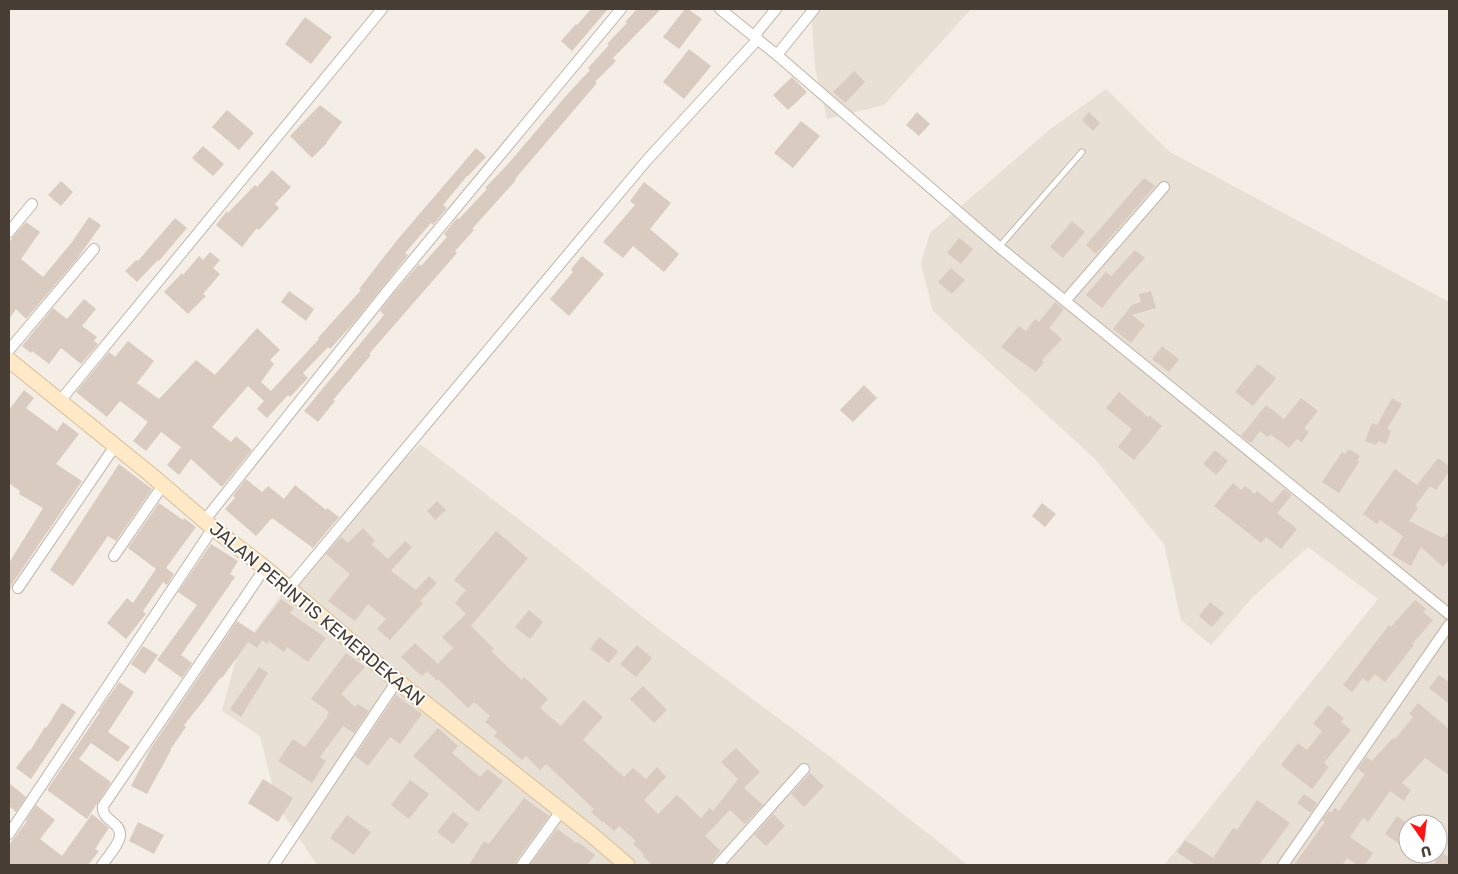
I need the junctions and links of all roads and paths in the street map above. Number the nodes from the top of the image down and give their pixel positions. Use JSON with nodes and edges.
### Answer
{"nodes":[{"id":1,"x":382,"y":9,"type":"edge"},
{"id":2,"x":621,"y":9,"type":"edge"},
{"id":3,"x":720,"y":9,"type":"edge"},
{"id":4,"x":776,"y":9,"type":"edge"},
{"id":5,"x":814,"y":9,"type":"edge"},
{"id":6,"x":756,"y":38,"type":"junction"},
{"id":7,"x":777,"y":55,"type":"junction"},
{"id":8,"x":1082,"y":152,"type":"dead end"},
{"id":9,"x":1164,"y":187,"type":"dead end"},
{"id":10,"x":32,"y":204,"type":"dead end"},
{"id":11,"x":9,"y":232,"type":"edge"},
{"id":12,"x":998,"y":247,"type":"junction"},
{"id":13,"x":94,"y":248,"type":"dead end"},
{"id":14,"x":1065,"y":300,"type":"junction"},
{"id":15,"x":9,"y":350,"type":"edge"},
{"id":16,"x":9,"y":360,"type":"edge"},
{"id":17,"x":60,"y":401,"type":"junction"},
{"id":18,"x":115,"y":446,"type":"junction"},
{"id":19,"x":162,"y":485,"type":"junction"},
{"id":20,"x":209,"y":524,"type":"junction"},
{"id":21,"x":114,"y":556,"type":"dead end"},
{"id":22,"x":265,"y":568,"type":"junction"},
{"id":23,"x":18,"y":588,"type":"dead end"},
{"id":24,"x":288,"y":588,"type":"junction"},
{"id":25,"x":1449,"y":614,"type":"edge"},
{"id":26,"x":1449,"y":625,"type":"edge"},
{"id":27,"x":397,"y":681,"type":"junction"},
{"id":28,"x":804,"y":769,"type":"dead end"},
{"id":29,"x":561,"y":811,"type":"junction"},
{"id":30,"x":9,"y":834,"type":"edge"},
{"id":31,"x":102,"y":865,"type":"edge"},
{"id":32,"x":274,"y":865,"type":"edge"},
{"id":33,"x":522,"y":865,"type":"edge"},
{"id":34,"x":627,"y":865,"type":"edge"},
{"id":35,"x":718,"y":865,"type":"edge"},
{"id":36,"x":1283,"y":865,"type":"edge"}],
"edges":[{"from":1,"to":17,"type":"street"},
{"from":2,"to":20,"type":"street"},
{"from":3,"to":6,"type":"street"},
{"from":4,"to":6,"type":"street"},
{"from":5,"to":7,"type":"street"},
{"from":6,"to":7,"type":"street"},
{"from":6,"to":24,"type":"street"},
{"from":7,"to":12,"type":"street"},
{"from":8,"to":12,"type":"lane"},
{"from":9,"to":14,"type":"street"},
{"from":10,"to":11,"type":"street"},
{"from":12,"to":14,"type":"street"},
{"from":13,"to":15,"type":"street"},
{"from":14,"to":25,"type":"street"},
{"from":16,"to":17,"type":"street","name":"JALAN PERINTIS KEMERDEKAAN"},
{"from":17,"to":18,"type":"street","name":"JALAN PERINTIS KEMERDEKAAN"},
{"from":18,"to":19,"type":"street","name":"JALAN PERINTIS KEMERDEKAAN"},
{"from":18,"to":23,"type":"street"},
{"from":19,"to":20,"type":"street","name":"JALAN PERINTIS KEMERDEKAAN"},
{"from":19,"to":21,"type":"street"},
{"from":20,"to":22,"type":"street","name":"JALAN PERINTIS KEMERDEKAAN"},
{"from":20,"to":30,"type":"street"},
{"from":22,"to":24,"type":"street","name":"JALAN PERINTIS KEMERDEKAAN"},
{"from":22,"to":31,"type":"street"},
{"from":24,"to":27,"type":"street","name":"JALAN PERINTIS KEMERDEKAAN"},
{"from":26,"to":36,"type":"street"},
{"from":27,"to":29,"type":"street","name":"JALAN PERINTIS KEMERDEKAAN"},
{"from":27,"to":32,"type":"street"},
{"from":28,"to":35,"type":"street"},
{"from":29,"to":33,"type":"street"},
{"from":29,"to":34,"type":"street","name":"JALAN PERINTIS KEMERDEKAAN"}]}
